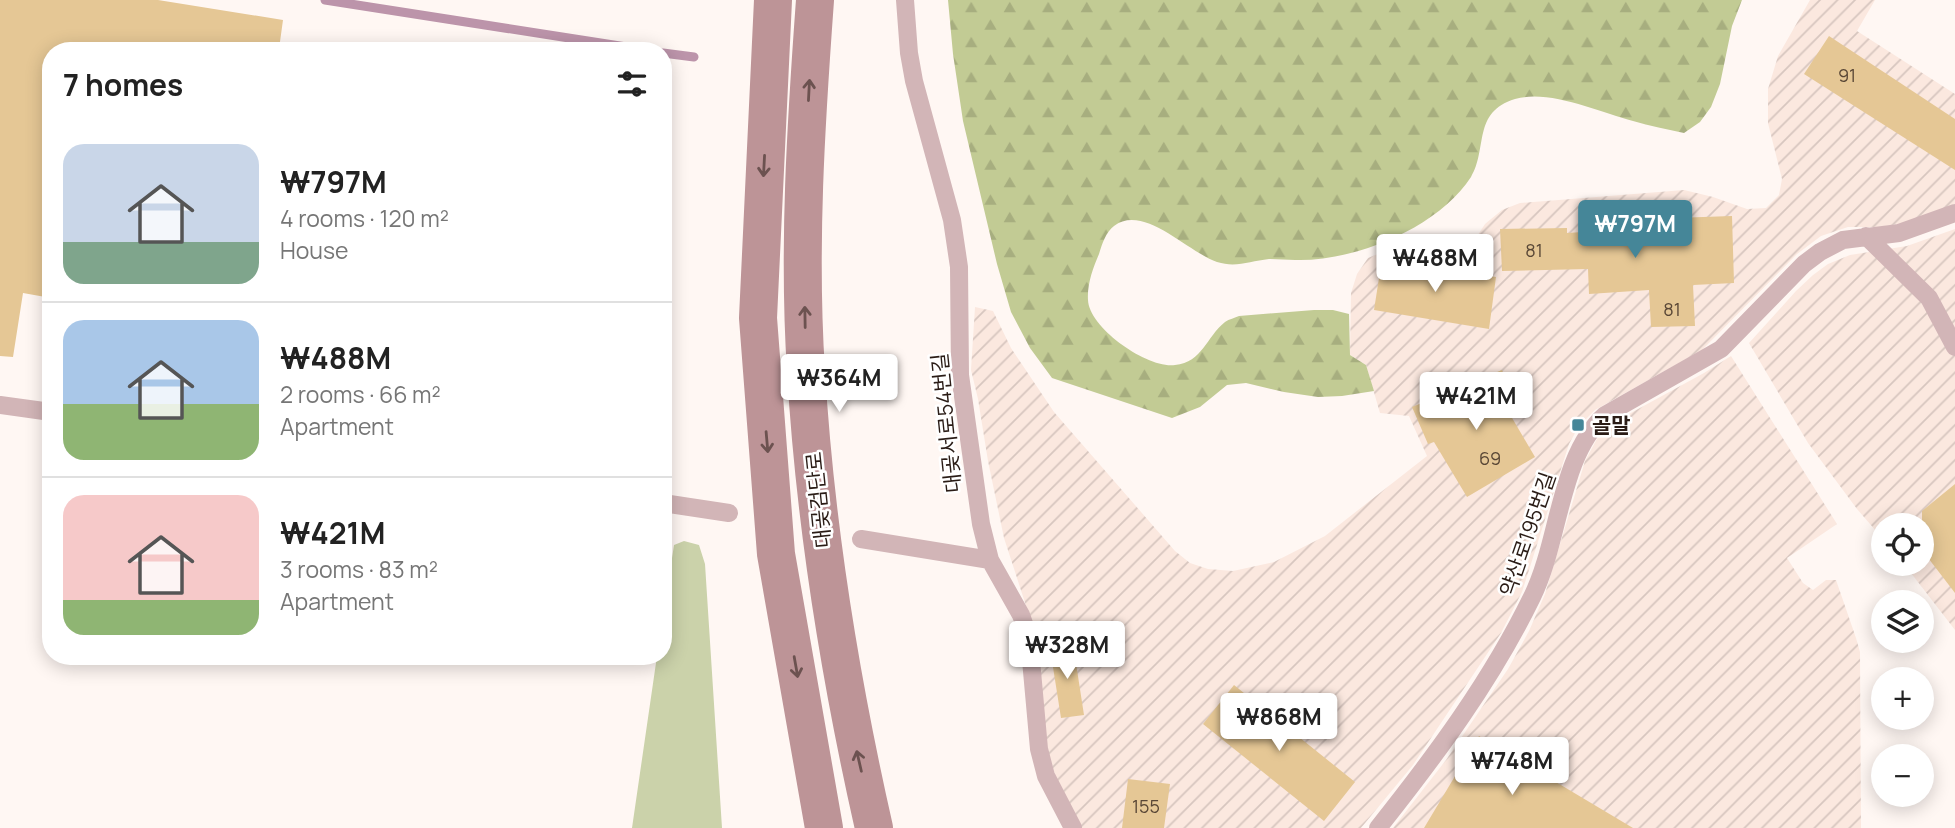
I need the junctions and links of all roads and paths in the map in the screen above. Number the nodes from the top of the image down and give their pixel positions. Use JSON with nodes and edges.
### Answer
{"nodes":[{"id":1,"x":773,"y":0,"type":"edge"},
{"id":2,"x":815,"y":0,"type":"edge"},
{"id":3,"x":905,"y":0,"type":"edge"},
{"id":4,"x":1955,"y":213,"type":"edge"},
{"id":5,"x":1866,"y":236,"type":"junction"},
{"id":6,"x":1955,"y":347,"type":"edge"},
{"id":7,"x":0,"y":405,"type":"edge"},
{"id":8,"x":42,"y":411,"type":"edge"},
{"id":9,"x":672,"y":504,"type":"edge"},
{"id":10,"x":729,"y":513,"type":"dead end"},
{"id":11,"x":861,"y":539,"type":"dead end"},
{"id":12,"x":990,"y":560,"type":"junction"},
{"id":13,"x":824,"y":828,"type":"edge"},
{"id":14,"x":874,"y":828,"type":"edge"},
{"id":15,"x":1073,"y":828,"type":"edge"},
{"id":16,"x":1378,"y":828,"type":"edge"}],
"edges":[{"from":1,"to":13,"type":"main road","one_way":true},
{"from":14,"to":2,"type":"main road","name":"대곶검단로","one_way":true},
{"from":3,"to":12,"type":"lane","name":"대곶서로54번길"},
{"from":4,"to":5,"type":"lane","name":"약산로195번길"},
{"from":5,"to":6,"type":"lane"},
{"from":5,"to":16,"type":"lane","name":"약산로195번길"},
{"from":7,"to":8,"type":"lane"},
{"from":9,"to":10,"type":"lane"},
{"from":11,"to":12,"type":"lane"},
{"from":12,"to":15,"type":"lane","name":"대곶서로54번길"}]}
